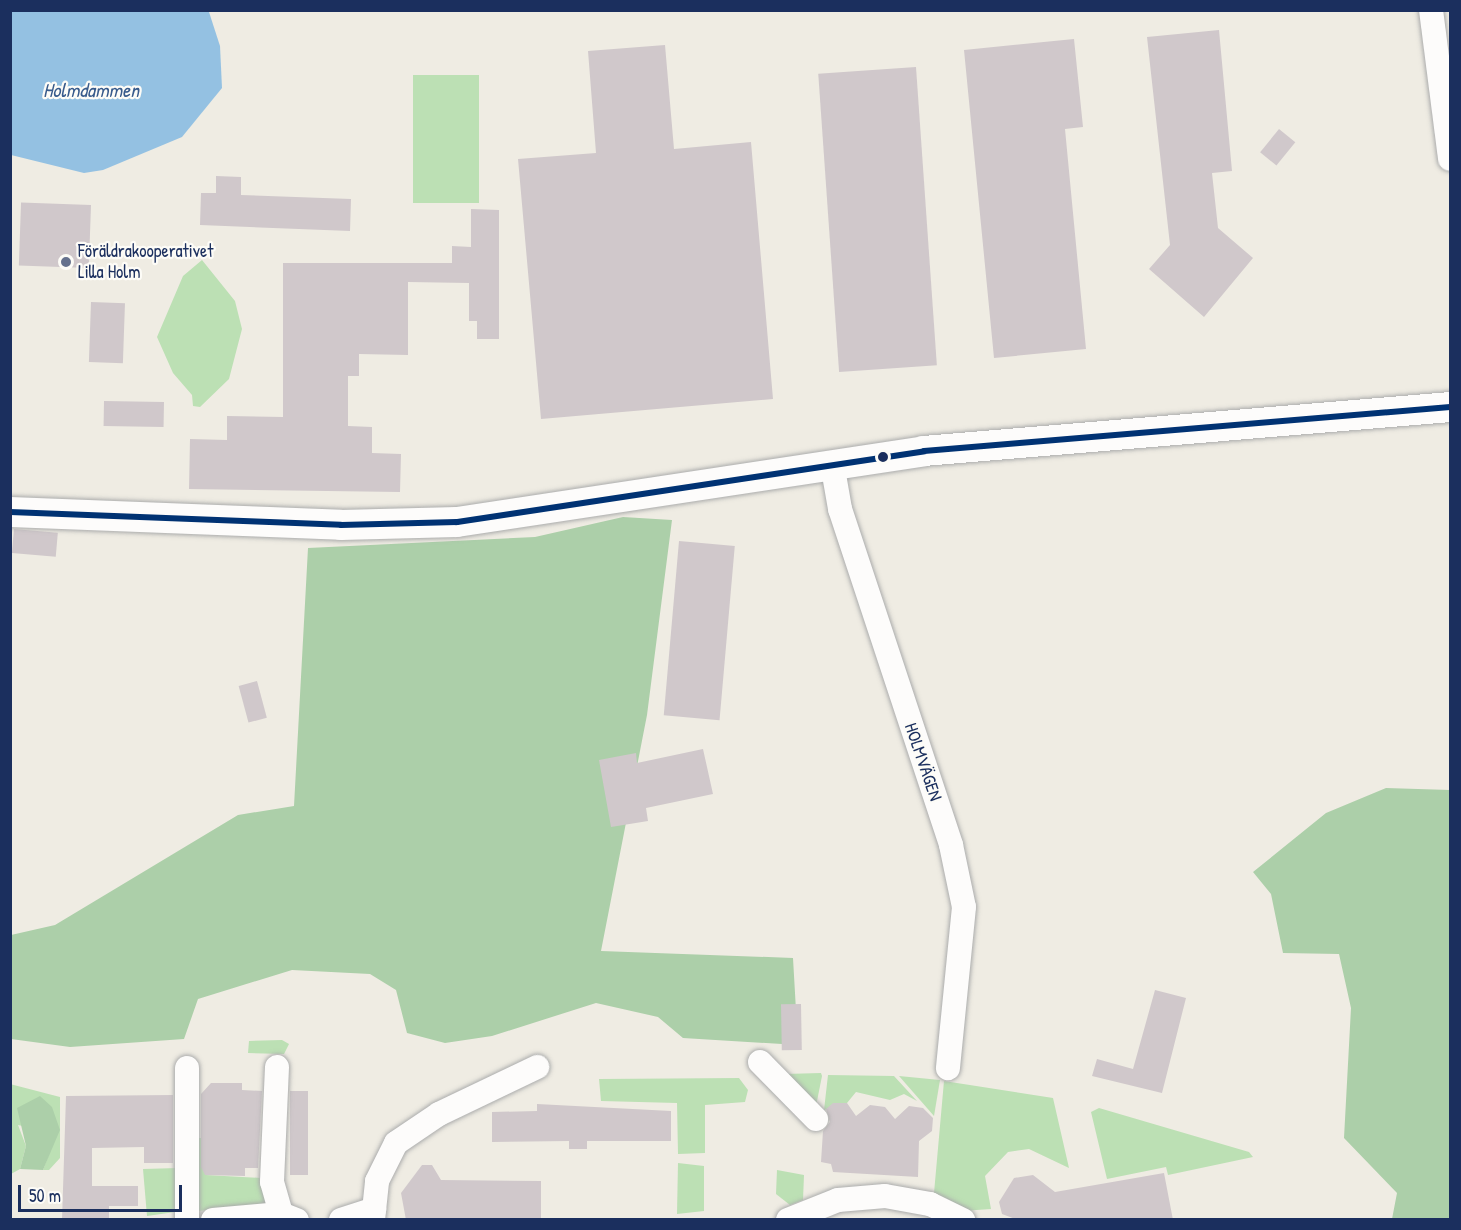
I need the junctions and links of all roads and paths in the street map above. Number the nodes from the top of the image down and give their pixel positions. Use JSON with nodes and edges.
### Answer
{"nodes":[{"id":1,"x":1431,"y":10,"type":"edge"},
{"id":2,"x":1450,"y":159,"type":"edge"},
{"id":3,"x":1450,"y":407,"type":"edge"},
{"id":4,"x":832,"y":463,"type":"junction"},
{"id":5,"x":10,"y":512,"type":"edge"},
{"id":6,"x":760,"y":1062,"type":"dead end"},
{"id":7,"x":277,"y":1067,"type":"dead end"},
{"id":8,"x":537,"y":1067,"type":"dead end"},
{"id":9,"x":187,"y":1068,"type":"dead end"},
{"id":10,"x":948,"y":1068,"type":"dead end"},
{"id":11,"x":816,"y":1119,"type":"dead end"},
{"id":12,"x":373,"y":1214,"type":"edge"},
{"id":13,"x":289,"y":1217,"type":"edge"},
{"id":14,"x":187,"y":1220,"type":"edge"},
{"id":15,"x":213,"y":1220,"type":"edge"},
{"id":16,"x":341,"y":1220,"type":"edge"},
{"id":17,"x":788,"y":1220,"type":"edge"},
{"id":18,"x":963,"y":1220,"type":"edge"}],
"edges":[{"from":1,"to":2,"type":"street"},
{"from":3,"to":4,"type":"street"},
{"from":4,"to":5,"type":"street"},
{"from":4,"to":10,"type":"street","name":"HOLMVÄGEN"},
{"from":6,"to":11,"type":"street"},
{"from":7,"to":13,"type":"street"},
{"from":8,"to":12,"type":"street"},
{"from":9,"to":14,"type":"street"},
{"from":12,"to":16,"type":"street"},
{"from":13,"to":15,"type":"street"},
{"from":17,"to":18,"type":"street"}]}
